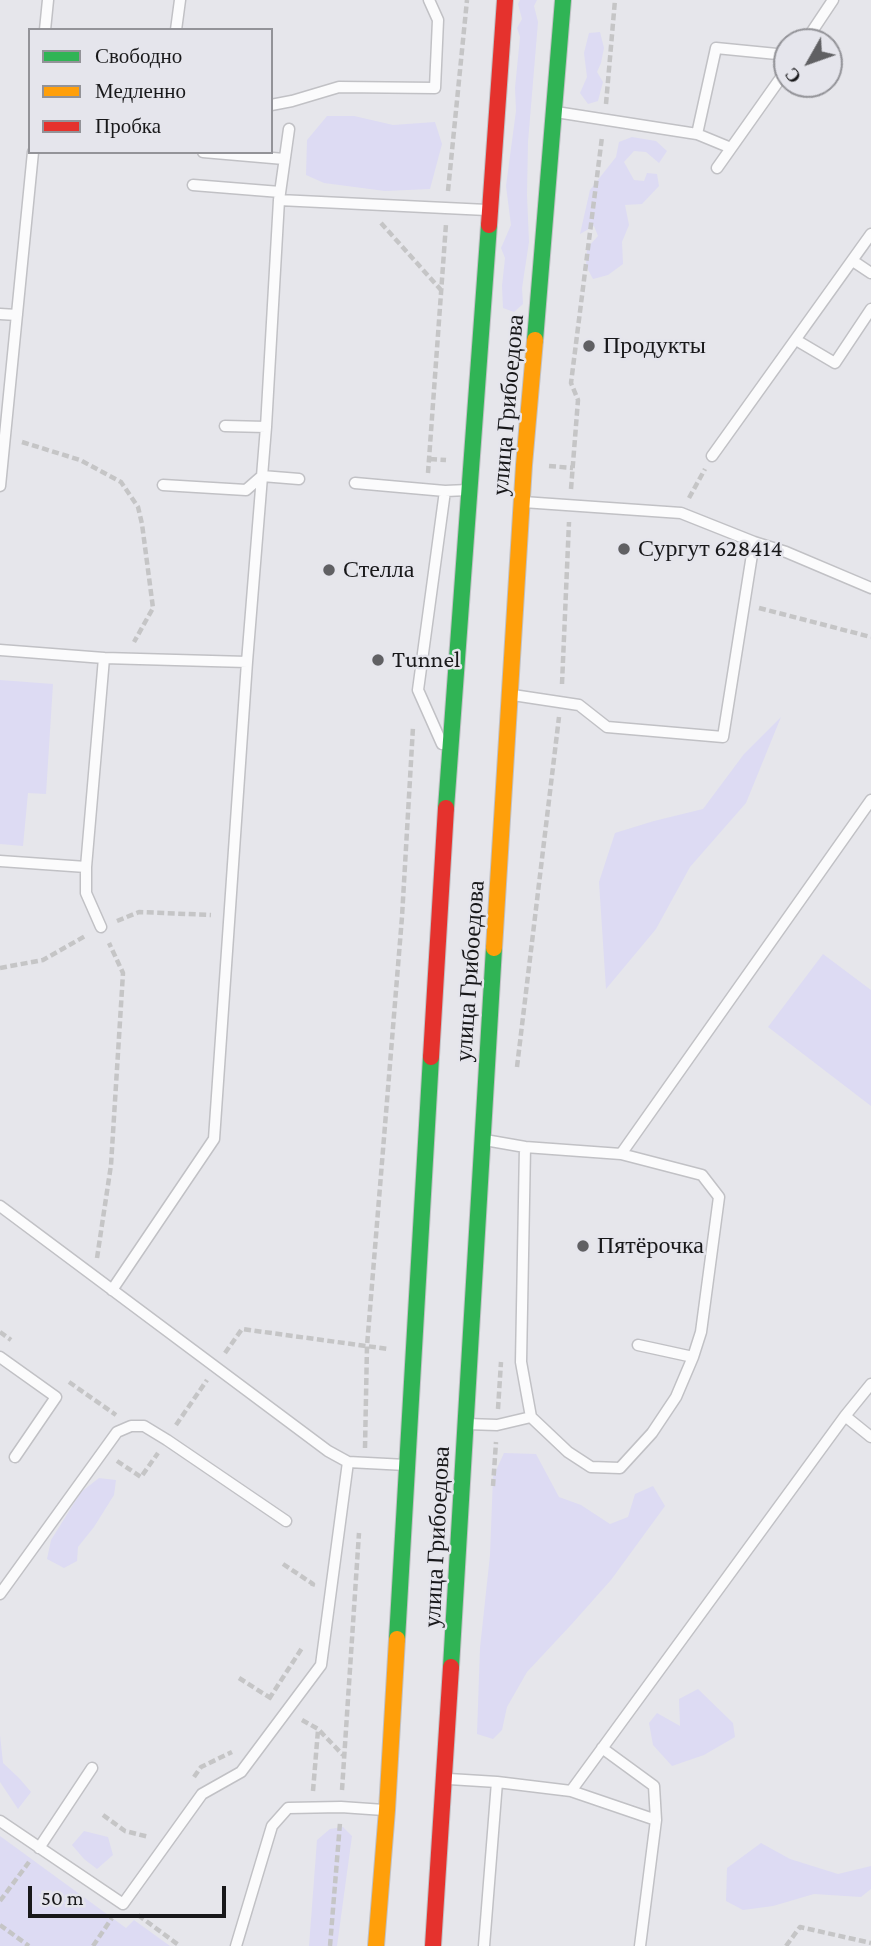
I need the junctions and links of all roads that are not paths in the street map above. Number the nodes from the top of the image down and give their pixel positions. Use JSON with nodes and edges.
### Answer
{"nodes":[{"id":1,"x":48,"y":0,"type":"edge"},
{"id":2,"x":180,"y":0,"type":"edge"},
{"id":3,"x":429,"y":0,"type":"edge"},
{"id":4,"x":505,"y":0,"type":"edge"},
{"id":5,"x":563,"y":0,"type":"edge"},
{"id":6,"x":833,"y":0,"type":"edge"},
{"id":7,"x":45,"y":28,"type":"edge"},
{"id":8,"x":176,"y":28,"type":"edge"},
{"id":9,"x":814,"y":28,"type":"edge"},
{"id":10,"x":773,"y":54,"type":"edge"},
{"id":11,"x":773,"y":89,"type":"edge"},
{"id":12,"x":273,"y":105,"type":"edge"},
{"id":13,"x":555,"y":112,"type":"junction"},
{"id":14,"x":289,"y":129,"type":"dead end"},
{"id":15,"x":697,"y":134,"type":"junction"},
{"id":16,"x":731,"y":148,"type":"junction"},
{"id":17,"x":33,"y":154,"type":"edge"},
{"id":18,"x":226,"y":154,"type":"edge"},
{"id":19,"x":284,"y":159,"type":"junction"},
{"id":20,"x":717,"y":168,"type":"dead end"},
{"id":21,"x":193,"y":185,"type":"dead end"},
{"id":22,"x":280,"y":196,"type":"junction"},
{"id":23,"x":490,"y":210,"type":"junction"},
{"id":24,"x":871,"y":234,"type":"edge"},
{"id":25,"x":853,"y":261,"type":"junction"},
{"id":26,"x":871,"y":272,"type":"edge"},
{"id":27,"x":871,"y":309,"type":"edge"},
{"id":28,"x":0,"y":314,"type":"edge"},
{"id":29,"x":17,"y":315,"type":"junction"},
{"id":30,"x":796,"y":340,"type":"junction"},
{"id":31,"x":225,"y":426,"type":"dead end"},
{"id":32,"x":266,"y":427,"type":"junction"},
{"id":33,"x":712,"y":456,"type":"road end"},
{"id":34,"x":262,"y":476,"type":"junction"},
{"id":35,"x":299,"y":479,"type":"dead end"},
{"id":36,"x":355,"y":483,"type":"dead end"},
{"id":37,"x":163,"y":485,"type":"dead end"},
{"id":38,"x":0,"y":486,"type":"edge"},
{"id":39,"x":468,"y":490,"type":"junction"},
{"id":40,"x":445,"y":491,"type":"junction"},
{"id":41,"x":523,"y":502,"type":"junction"},
{"id":42,"x":754,"y":542,"type":"junction"},
{"id":43,"x":871,"y":588,"type":"edge"},
{"id":44,"x":0,"y":650,"type":"edge"},
{"id":45,"x":104,"y":658,"type":"junction"},
{"id":46,"x":247,"y":662,"type":"junction"},
{"id":47,"x":510,"y":694,"type":"junction"},
{"id":48,"x":449,"y":759,"type":"junction"},
{"id":49,"x":871,"y":800,"type":"edge"},
{"id":50,"x":0,"y":861,"type":"edge"},
{"id":51,"x":86,"y":867,"type":"junction"},
{"id":52,"x":101,"y":927,"type":"road end"},
{"id":53,"x":482,"y":1139,"type":"junction"},
{"id":54,"x":525,"y":1147,"type":"junction"},
{"id":55,"x":621,"y":1154,"type":"junction"},
{"id":56,"x":0,"y":1206,"type":"edge"},
{"id":57,"x":112,"y":1290,"type":"junction"},
{"id":58,"x":638,"y":1345,"type":"dead end"},
{"id":59,"x":0,"y":1357,"type":"edge"},
{"id":60,"x":693,"y":1357,"type":"junction"},
{"id":61,"x":871,"y":1384,"type":"edge"},
{"id":62,"x":845,"y":1416,"type":"junction"},
{"id":63,"x":531,"y":1417,"type":"junction"},
{"id":64,"x":467,"y":1424,"type":"junction"},
{"id":65,"x":871,"y":1437,"type":"edge"},
{"id":66,"x":15,"y":1457,"type":"dead end"},
{"id":67,"x":348,"y":1462,"type":"junction"},
{"id":68,"x":406,"y":1465,"type":"junction"},
{"id":69,"x":286,"y":1521,"type":"dead end"},
{"id":70,"x":0,"y":1594,"type":"edge"},
{"id":71,"x":602,"y":1748,"type":"junction"},
{"id":72,"x":92,"y":1768,"type":"dead end"},
{"id":73,"x":445,"y":1779,"type":"junction"},
{"id":74,"x":497,"y":1782,"type":"junction"},
{"id":75,"x":571,"y":1791,"type":"junction"},
{"id":76,"x":387,"y":1810,"type":"junction"},
{"id":77,"x":656,"y":1820,"type":"junction"},
{"id":78,"x":0,"y":1821,"type":"edge"},
{"id":79,"x":39,"y":1847,"type":"junction"},
{"id":80,"x":236,"y":1946,"type":"edge"},
{"id":81,"x":376,"y":1946,"type":"edge"},
{"id":82,"x":433,"y":1946,"type":"edge"},
{"id":83,"x":484,"y":1946,"type":"edge"},
{"id":84,"x":640,"y":1946,"type":"edge"}],
"edges":[{"from":1,"to":7,"type":"lane"},
{"from":2,"to":8,"type":"lane"},
{"from":3,"to":12,"type":"lane"},
{"from":4,"to":23,"type":"main road","name":"улица Грибоедова"},
{"from":5,"to":13,"type":"main road","name":"улица Грибоедова"},
{"from":6,"to":9,"type":"lane"},
{"from":10,"to":15,"type":"lane"},
{"from":11,"to":16,"type":"lane"},
{"from":13,"to":15,"type":"lane"},
{"from":13,"to":41,"type":"main road","name":"улица Грибоедова"},
{"from":14,"to":19,"type":"lane"},
{"from":15,"to":16,"type":"lane"},
{"from":16,"to":20,"type":"lane"},
{"from":17,"to":29,"type":"lane"},
{"from":18,"to":19,"type":"lane"},
{"from":19,"to":22,"type":"lane"},
{"from":21,"to":22,"type":"lane"},
{"from":22,"to":23,"type":"lane"},
{"from":22,"to":32,"type":"lane"},
{"from":23,"to":39,"type":"main road","name":"улица Грибоедова"},
{"from":24,"to":25,"type":"lane"},
{"from":25,"to":26,"type":"lane"},
{"from":25,"to":30,"type":"lane"},
{"from":27,"to":30,"type":"lane"},
{"from":28,"to":29,"type":"lane"},
{"from":29,"to":38,"type":"lane"},
{"from":30,"to":33,"type":"lane"},
{"from":31,"to":32,"type":"lane"},
{"from":32,"to":34,"type":"lane"},
{"from":34,"to":35,"type":"lane"},
{"from":34,"to":37,"type":"lane"},
{"from":34,"to":46,"type":"lane"},
{"from":36,"to":40,"type":"lane"},
{"from":39,"to":40,"type":"lane"},
{"from":39,"to":48,"type":"main road","name":"улица Грибоедова"},
{"from":40,"to":48,"type":"lane"},
{"from":41,"to":42,"type":"lane"},
{"from":41,"to":47,"type":"main road","name":"улица Грибоедова"},
{"from":42,"to":43,"type":"lane"},
{"from":42,"to":47,"type":"lane"},
{"from":44,"to":45,"type":"lane"},
{"from":45,"to":46,"type":"lane"},
{"from":45,"to":51,"type":"lane"},
{"from":46,"to":57,"type":"lane"},
{"from":47,"to":53,"type":"main road","name":"улица Грибоедова"},
{"from":48,"to":68,"type":"main road","name":"улица Грибоедова"},
{"from":49,"to":55,"type":"lane"},
{"from":50,"to":51,"type":"lane"},
{"from":51,"to":52,"type":"lane"},
{"from":53,"to":54,"type":"lane"},
{"from":53,"to":64,"type":"main road","name":"улица Грибоедова"},
{"from":54,"to":55,"type":"lane"},
{"from":54,"to":63,"type":"lane"},
{"from":55,"to":60,"type":"lane"},
{"from":56,"to":57,"type":"lane"},
{"from":57,"to":67,"type":"lane"},
{"from":58,"to":60,"type":"lane"},
{"from":59,"to":66,"type":"lane"},
{"from":60,"to":63,"type":"lane"},
{"from":61,"to":62,"type":"lane"},
{"from":62,"to":65,"type":"lane"},
{"from":62,"to":71,"type":"lane"},
{"from":63,"to":64,"type":"lane"},
{"from":64,"to":73,"type":"main road","name":"улица Грибоедова"},
{"from":67,"to":68,"type":"lane"},
{"from":67,"to":79,"type":"lane"},
{"from":68,"to":76,"type":"main road","name":"улица Грибоедова"},
{"from":69,"to":70,"type":"lane"},
{"from":71,"to":75,"type":"lane"},
{"from":71,"to":77,"type":"lane"},
{"from":72,"to":79,"type":"lane"},
{"from":73,"to":74,"type":"lane"},
{"from":73,"to":82,"type":"main road","name":"улица Грибоедова"},
{"from":74,"to":75,"type":"lane"},
{"from":74,"to":83,"type":"lane"},
{"from":75,"to":77,"type":"lane"},
{"from":76,"to":80,"type":"lane"},
{"from":76,"to":81,"type":"main road","name":"улица Грибоедова"},
{"from":77,"to":84,"type":"lane"},
{"from":78,"to":79,"type":"lane"}]}
